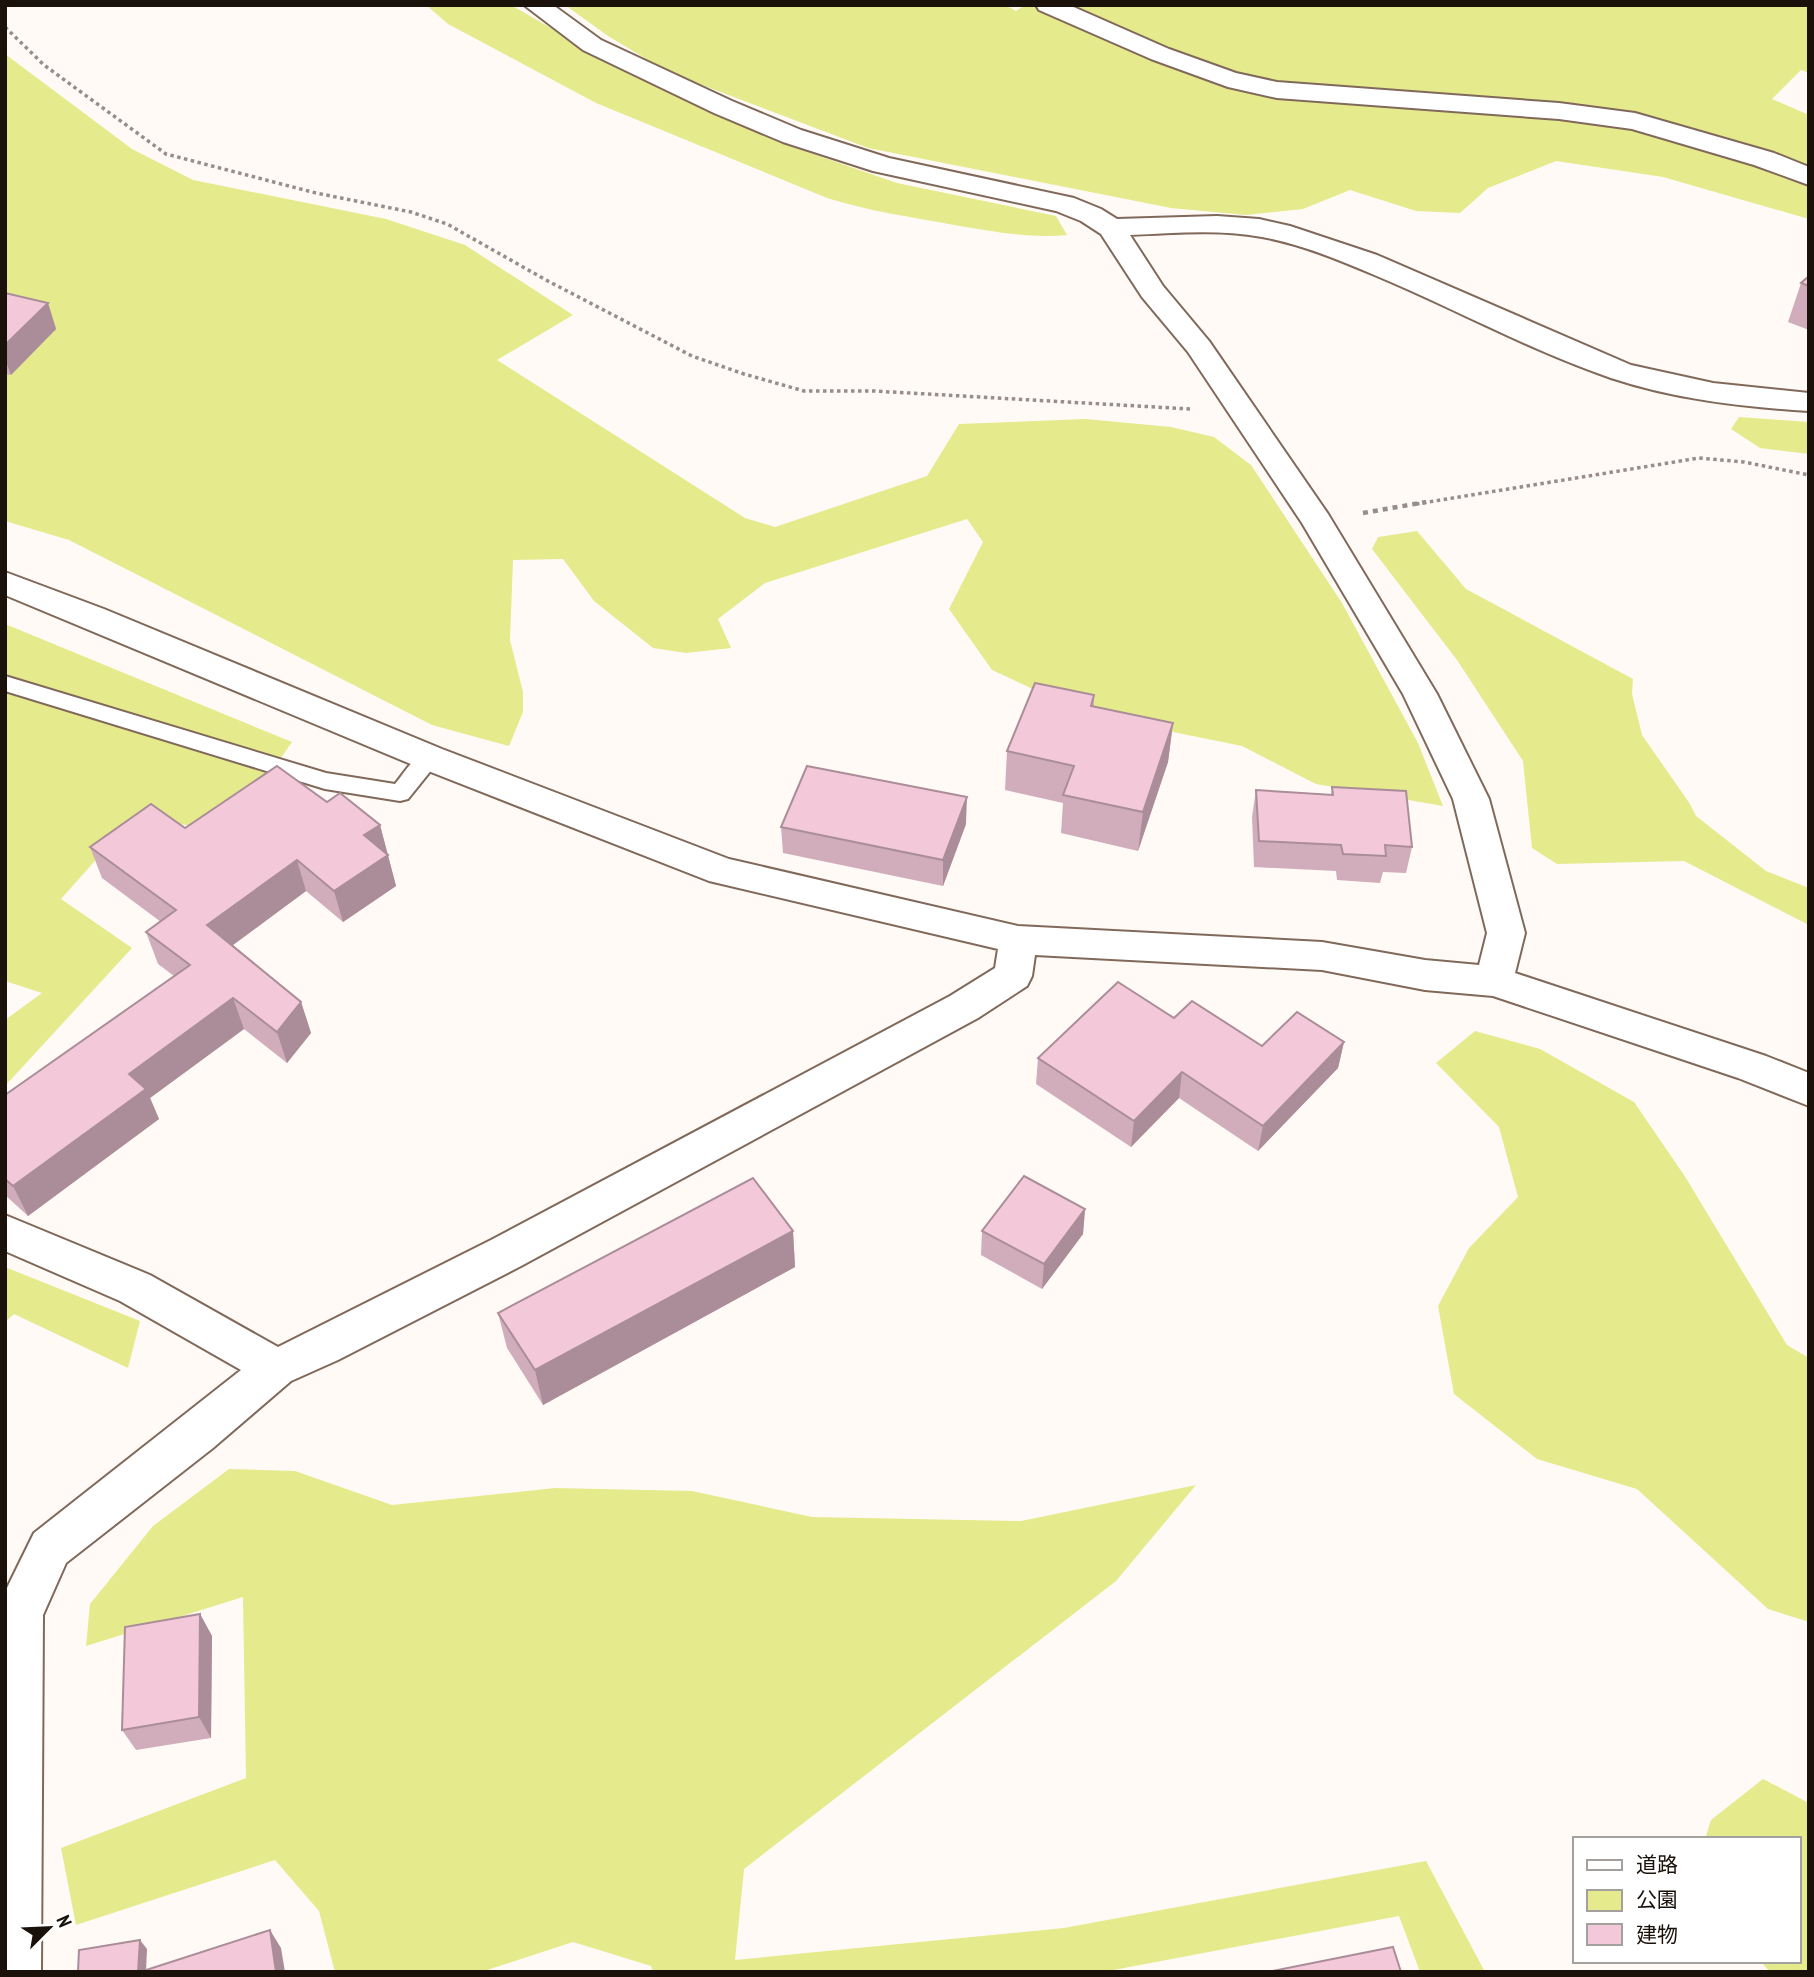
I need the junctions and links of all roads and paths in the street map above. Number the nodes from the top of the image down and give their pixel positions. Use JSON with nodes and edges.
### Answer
{"nodes":[{"id":1,"x":536,"y":5,"type":"edge"},
{"id":2,"x":1048,"y":5,"type":"edge"},
{"id":3,"x":5,"y":27,"type":"edge"},
{"id":4,"x":1809,"y":177,"type":"edge"},
{"id":5,"x":1111,"y":228,"type":"junction"},
{"id":6,"x":1809,"y":402,"type":"edge"},
{"id":7,"x":1242,"y":407,"type":"junction"},
{"id":8,"x":1809,"y":475,"type":"edge"},
{"id":9,"x":1317,"y":521,"type":"junction"},
{"id":10,"x":5,"y":583,"type":"edge"},
{"id":11,"x":5,"y":683,"type":"edge"},
{"id":12,"x":430,"y":758,"type":"junction"},
{"id":13,"x":1018,"y":940,"type":"junction"},
{"id":14,"x":1494,"y":981,"type":"junction"},
{"id":15,"x":1809,"y":1090,"type":"edge"},
{"id":16,"x":5,"y":1233,"type":"edge"},
{"id":17,"x":276,"y":1367,"type":"junction"},
{"id":18,"x":15,"y":1972,"type":"edge"}],
"edges":[{"from":1,"to":5,"type":"street"},
{"from":2,"to":4,"type":"street"},
{"from":3,"to":7,"type":"path"},
{"from":5,"to":6,"type":"street"},
{"from":5,"to":7,"type":"street"},
{"from":7,"to":9,"type":"street"},
{"from":8,"to":9,"type":"path"},
{"from":9,"to":14,"type":"street"},
{"from":10,"to":12,"type":"street"},
{"from":11,"to":12,"type":"lane"},
{"from":12,"to":13,"type":"street"},
{"from":13,"to":14,"type":"street"},
{"from":13,"to":17,"type":"street"},
{"from":14,"to":15,"type":"street"},
{"from":16,"to":17,"type":"street"},
{"from":17,"to":18,"type":"street"}]}
